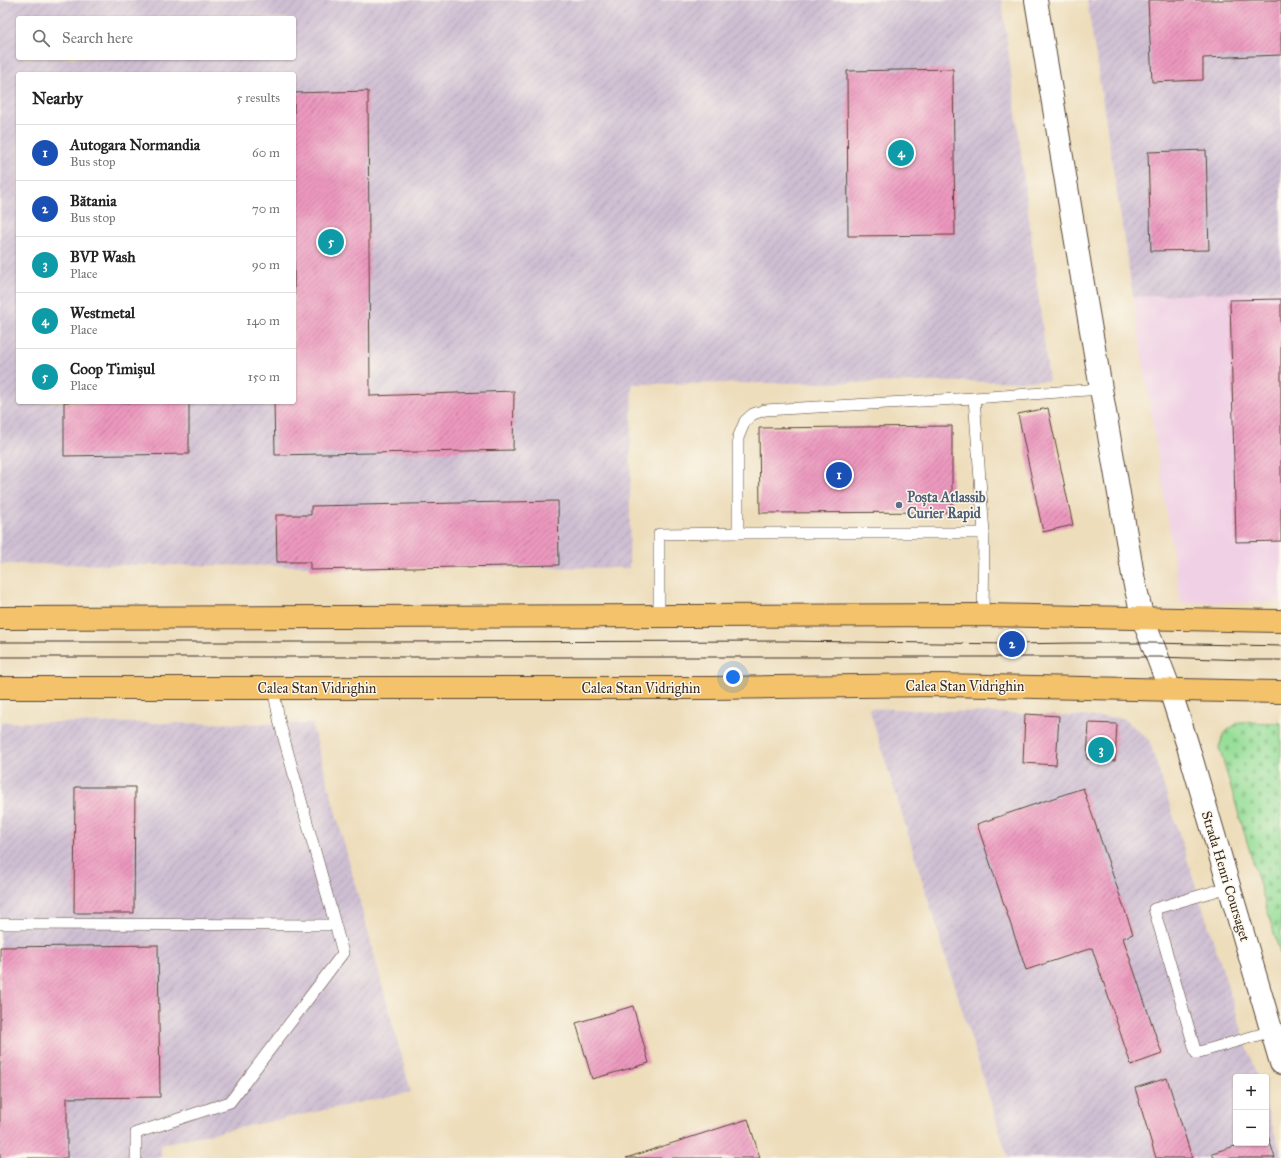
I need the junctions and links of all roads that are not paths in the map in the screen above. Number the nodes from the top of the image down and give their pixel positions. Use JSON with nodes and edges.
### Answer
{"nodes":[{"id":1,"x":1036,"y":0,"type":"edge"},
{"id":2,"x":1101,"y":389,"type":"junction"},
{"id":3,"x":974,"y":398,"type":"junction"},
{"id":4,"x":738,"y":533,"type":"junction"},
{"id":5,"x":984,"y":533,"type":"junction"},
{"id":6,"x":983,"y":614,"type":"junction"},
{"id":7,"x":659,"y":616,"type":"junction"},
{"id":8,"x":0,"y":618,"type":"edge"},
{"id":9,"x":1143,"y":619,"type":"junction"},
{"id":10,"x":1281,"y":621,"type":"edge"},
{"id":11,"x":0,"y":688,"type":"edge"},
{"id":12,"x":273,"y":688,"type":"junction"},
{"id":13,"x":1170,"y":690,"type":"junction"},
{"id":14,"x":1281,"y":692,"type":"edge"},
{"id":15,"x":1229,"y":887,"type":"junction"},
{"id":16,"x":0,"y":924,"type":"edge"},
{"id":17,"x":335,"y":925,"type":"junction"},
{"id":18,"x":1272,"y":1031,"type":"junction"},
{"id":19,"x":1281,"y":1063,"type":"edge"},
{"id":20,"x":136,"y":1158,"type":"edge"}],
"edges":[{"from":1,"to":2,"type":"street","name":"Strada Henri Coursaget"},
{"from":2,"to":3,"type":"lane"},
{"from":2,"to":9,"type":"street","name":"Strada Henri Coursaget"},
{"from":3,"to":4,"type":"lane"},
{"from":3,"to":5,"type":"lane"},
{"from":4,"to":5,"type":"lane"},
{"from":4,"to":7,"type":"lane"},
{"from":5,"to":6,"type":"lane"},
{"from":6,"to":7,"type":"main road"},
{"from":6,"to":9,"type":"main road"},
{"from":7,"to":8,"type":"main road"},
{"from":9,"to":10,"type":"main road"},
{"from":9,"to":13,"type":"street","name":"Strada Henri Coursaget"},
{"from":11,"to":12,"type":"main road","name":"Calea Stan Vidrighin"},
{"from":12,"to":13,"type":"main road","name":"Calea Stan Vidrighin"},
{"from":12,"to":17,"type":"lane"},
{"from":13,"to":14,"type":"main road","name":"Calea Stan Vidrighin"},
{"from":13,"to":15,"type":"street","name":"Strada Henri Coursaget"},
{"from":15,"to":18,"type":"street","name":"Strada Henri Coursaget"},
{"from":15,"to":18,"type":"lane"},
{"from":16,"to":17,"type":"lane"},
{"from":17,"to":20,"type":"lane"},
{"from":18,"to":19,"type":"street","name":"Strada Henri Coursaget"}]}
